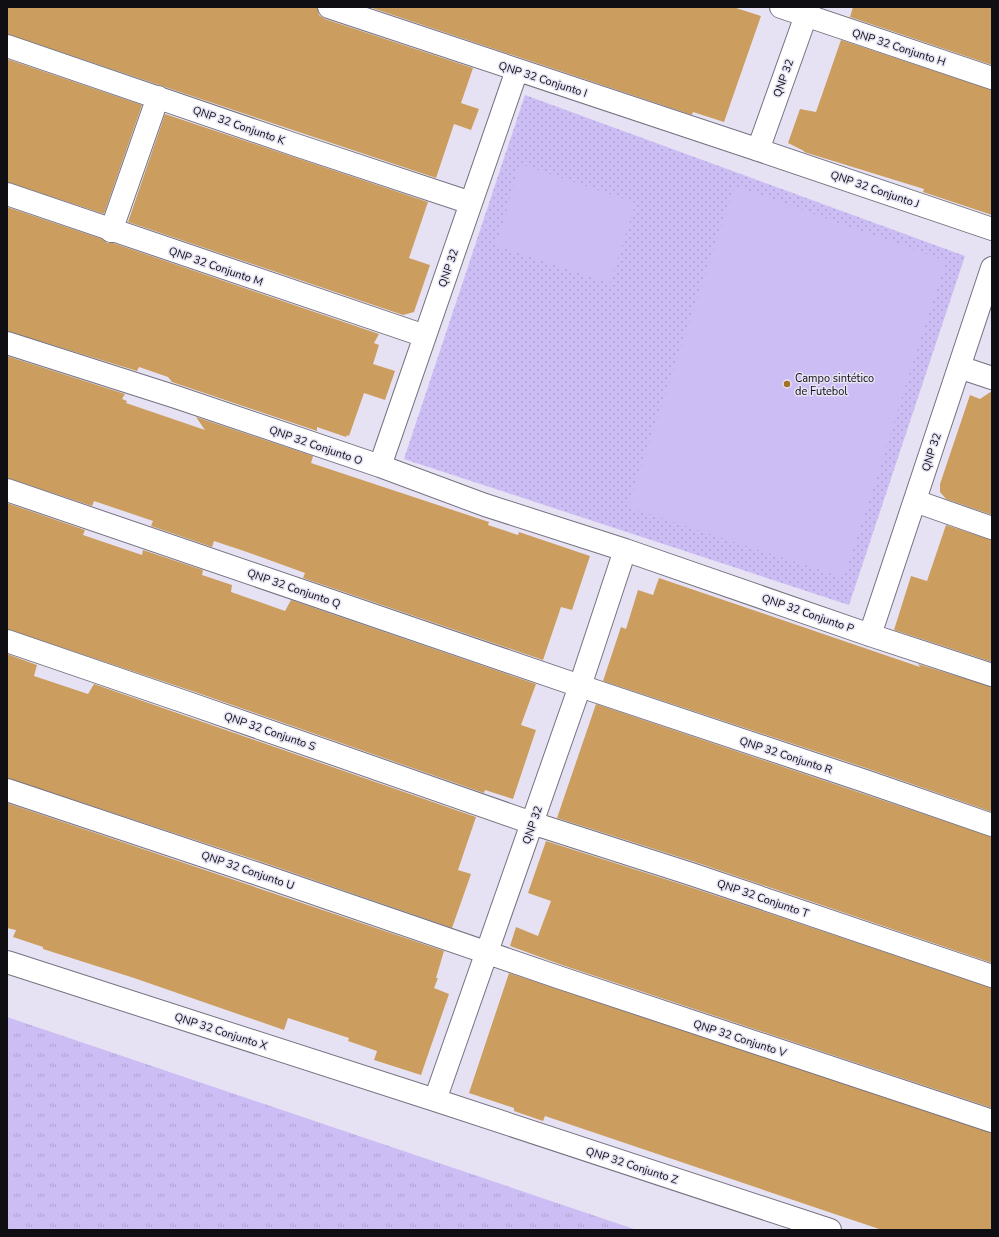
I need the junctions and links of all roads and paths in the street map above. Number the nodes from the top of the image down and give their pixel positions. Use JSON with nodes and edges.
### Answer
{"nodes":[{"id":1,"x":329,"y":7,"type":"edge"},
{"id":2,"x":780,"y":7,"type":"edge"},
{"id":3,"x":807,"y":11,"type":"edge"},
{"id":4,"x":7,"y":46,"type":"edge"},
{"id":5,"x":517,"y":70,"type":"junction"},
{"id":6,"x":992,"y":78,"type":"edge"},
{"id":7,"x":158,"y":98,"type":"junction"},
{"id":8,"x":758,"y":150,"type":"junction"},
{"id":9,"x":7,"y":194,"type":"edge"},
{"id":10,"x":471,"y":202,"type":"junction"},
{"id":11,"x":992,"y":229,"type":"edge"},
{"id":12,"x":111,"y":230,"type":"junction"},
{"id":13,"x":992,"y":268,"type":"edge"},
{"id":14,"x":425,"y":336,"type":"junction"},
{"id":15,"x":7,"y":342,"type":"edge"},
{"id":16,"x":959,"y":367,"type":"junction"},
{"id":17,"x":992,"y":378,"type":"edge"},
{"id":18,"x":380,"y":466,"type":"junction"},
{"id":19,"x":7,"y":490,"type":"edge"},
{"id":20,"x":915,"y":501,"type":"junction"},
{"id":21,"x":992,"y":528,"type":"edge"},
{"id":22,"x":625,"y":550,"type":"junction"},
{"id":23,"x":870,"y":635,"type":"junction"},
{"id":24,"x":7,"y":641,"type":"edge"},
{"id":25,"x":992,"y":675,"type":"edge"},
{"id":26,"x":580,"y":686,"type":"junction"},
{"id":27,"x":7,"y":790,"type":"edge"},
{"id":28,"x":532,"y":823,"type":"junction"},
{"id":29,"x":992,"y":825,"type":"edge"},
{"id":30,"x":488,"y":952,"type":"junction"},
{"id":31,"x":7,"y":962,"type":"edge"},
{"id":32,"x":992,"y":976,"type":"edge"},
{"id":33,"x":435,"y":1100,"type":"junction"},
{"id":34,"x":992,"y":1121,"type":"edge"},
{"id":35,"x":830,"y":1230,"type":"edge"}],
"edges":[{"from":1,"to":5,"type":"street","name":"QNP 32 Conjunto I"},
{"from":2,"to":3,"type":"street","name":"QNP 32 Conjunto H"},
{"from":3,"to":6,"type":"street","name":"QNP 32 Conjunto H"},
{"from":3,"to":8,"type":"street","name":"QNP 32"},
{"from":4,"to":7,"type":"street","name":"QNP 32 Conjunto K"},
{"from":5,"to":8,"type":"street","name":"QNP 32 Conjunto I"},
{"from":5,"to":10,"type":"street","name":"QNP 32"},
{"from":7,"to":10,"type":"street","name":"QNP 32 Conjunto K"},
{"from":7,"to":12,"type":"street"},
{"from":8,"to":11,"type":"street","name":"QNP 32 Conjunto J"},
{"from":9,"to":12,"type":"street","name":"QNP 32 Conjunto M"},
{"from":10,"to":14,"type":"street","name":"QNP 32"},
{"from":12,"to":14,"type":"street","name":"QNP 32 Conjunto M"},
{"from":13,"to":16,"type":"street","name":"QNP 32"},
{"from":14,"to":18,"type":"street","name":"QNP 32"},
{"from":15,"to":18,"type":"street","name":"QNP 32 Conjunto O"},
{"from":16,"to":17,"type":"street"},
{"from":16,"to":20,"type":"street","name":"QNP 32"},
{"from":18,"to":22,"type":"street","name":"QNP 32 Conjunto O"},
{"from":19,"to":26,"type":"street","name":"QNP 32 Conjunto Q"},
{"from":20,"to":21,"type":"street"},
{"from":20,"to":23,"type":"street","name":"QNP 32"},
{"from":22,"to":23,"type":"street","name":"QNP 32 Conjunto P"},
{"from":22,"to":26,"type":"street","name":"QNP 32"},
{"from":23,"to":25,"type":"street","name":"QNP 32 Conjunto P"},
{"from":24,"to":28,"type":"street","name":"QNP 32 Conjunto S"},
{"from":26,"to":28,"type":"street","name":"QNP 32"},
{"from":26,"to":29,"type":"street","name":"QNP 32 Conjunto R"},
{"from":27,"to":30,"type":"street","name":"QNP 32 Conjunto U"},
{"from":28,"to":30,"type":"street","name":"QNP 32"},
{"from":28,"to":32,"type":"street","name":"QNP 32 Conjunto T"},
{"from":30,"to":33,"type":"street","name":"QNP 32"},
{"from":30,"to":34,"type":"street","name":"QNP 32 Conjunto V"},
{"from":31,"to":33,"type":"street","name":"QNP 32 Conjunto X"},
{"from":33,"to":35,"type":"street","name":"QNP 32 Conjunto Z"}]}
